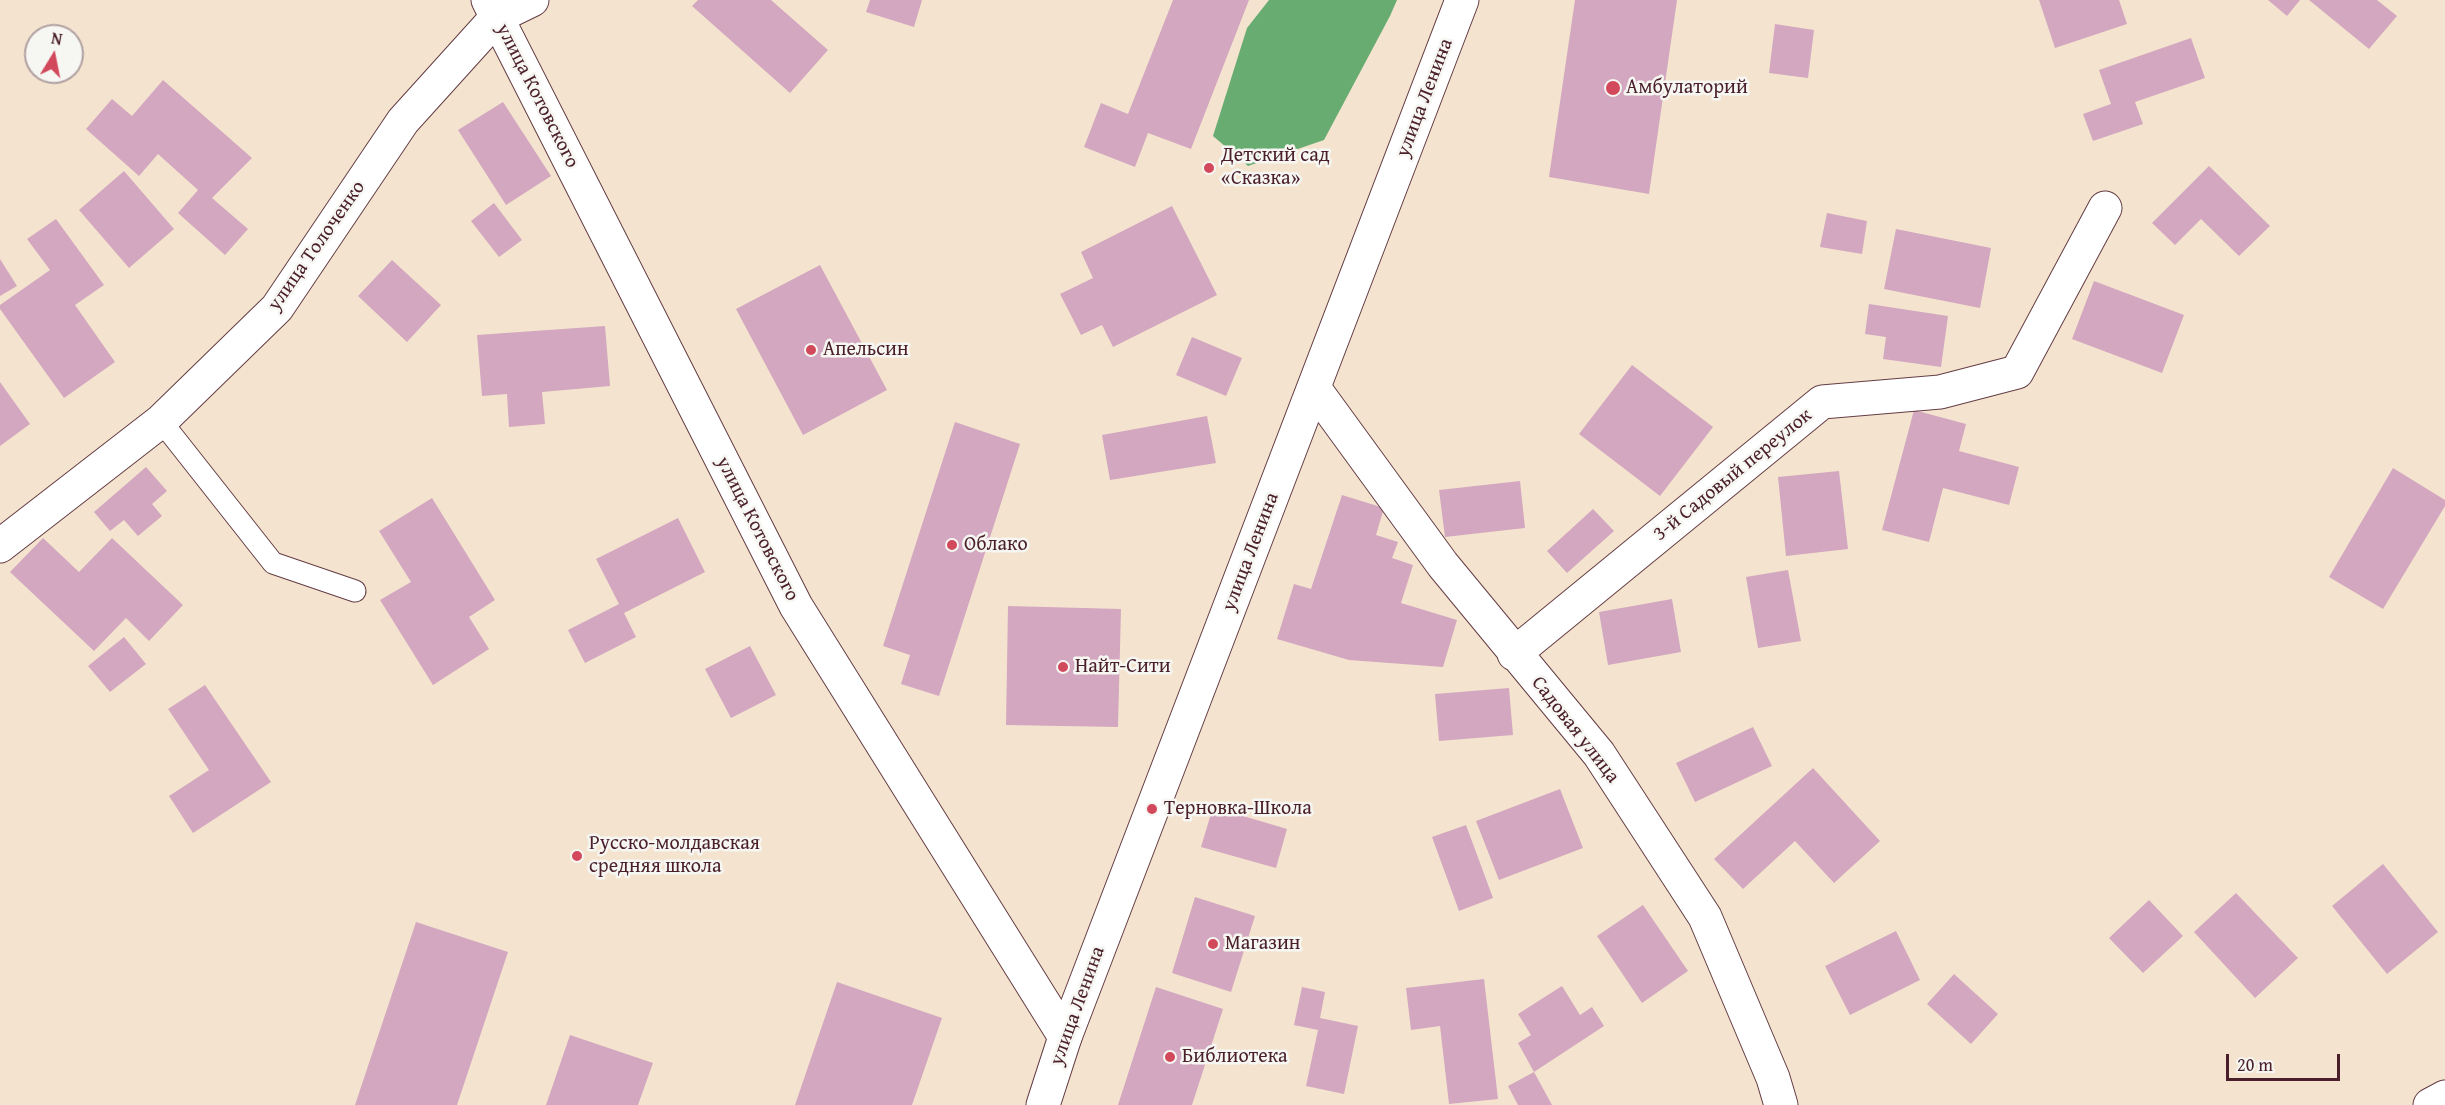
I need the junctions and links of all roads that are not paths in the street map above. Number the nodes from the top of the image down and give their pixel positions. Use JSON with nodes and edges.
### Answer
{"nodes":[{"id":1,"x":532,"y":0,"type":"edge"},
{"id":2,"x":1462,"y":0,"type":"edge"},
{"id":3,"x":493,"y":8,"type":"edge"},
{"id":4,"x":2104,"y":208,"type":"dead end"},
{"id":5,"x":1314,"y":388,"type":"junction"},
{"id":6,"x":161,"y":421,"type":"junction"},
{"id":7,"x":0,"y":546,"type":"edge"},
{"id":8,"x":355,"y":591,"type":"dead end"},
{"id":9,"x":1514,"y":654,"type":"junction"},
{"id":10,"x":1065,"y":1037,"type":"junction"},
{"id":11,"x":2445,"y":1097,"type":"edge"},
{"id":12,"x":1042,"y":1105,"type":"edge"},
{"id":13,"x":1780,"y":1105,"type":"edge"},
{"id":14,"x":2430,"y":1105,"type":"edge"}],
"edges":[{"from":1,"to":3,"type":"street","name":"улица Толоченко"},
{"from":2,"to":5,"type":"street","name":"улица Ленина"},
{"from":3,"to":6,"type":"street","name":"улица Толоченко"},
{"from":3,"to":10,"type":"street","name":"улица Котовского"},
{"from":4,"to":9,"type":"street","name":"3-й Садовый переулок"},
{"from":5,"to":9,"type":"street","name":"Садовая улица"},
{"from":5,"to":10,"type":"street","name":"улица Ленина"},
{"from":6,"to":7,"type":"street","name":"улица Толоченко"},
{"from":6,"to":8,"type":"lane"},
{"from":9,"to":13,"type":"street","name":"Садовая улица"},
{"from":10,"to":12,"type":"street","name":"улица Ленина"},
{"from":11,"to":14,"type":"street"}]}
